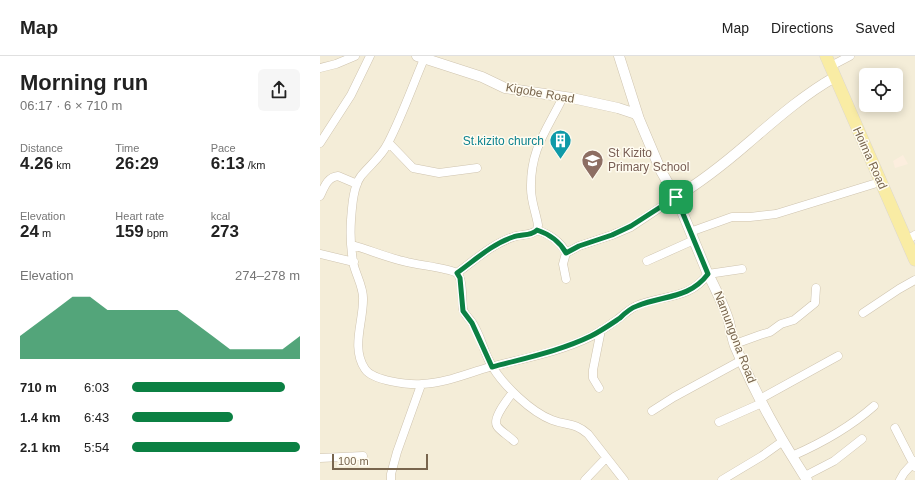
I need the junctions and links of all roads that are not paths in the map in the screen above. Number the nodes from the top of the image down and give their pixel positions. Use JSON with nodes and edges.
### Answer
{"nodes":[{"id":1,"x":355,"y":56,"type":"edge"},
{"id":2,"x":370,"y":56,"type":"edge"},
{"id":3,"x":619,"y":56,"type":"edge"},
{"id":4,"x":850,"y":56,"type":"edge"},
{"id":5,"x":419,"y":57,"type":"edge"},
{"id":6,"x":830,"y":66,"type":"edge"},
{"id":7,"x":320,"y":68,"type":"edge"},
{"id":8,"x":563,"y":97,"type":"junction"},
{"id":9,"x":639,"y":119,"type":"junction"},
{"id":10,"x":388,"y":142,"type":"junction"},
{"id":11,"x":320,"y":143,"type":"edge"},
{"id":12,"x":477,"y":168,"type":"dead end"},
{"id":13,"x":880,"y":182,"type":"junction"},
{"id":14,"x":357,"y":184,"type":"junction"},
{"id":15,"x":320,"y":196,"type":"edge"},
{"id":16,"x":676,"y":197,"type":"junction"},
{"id":17,"x":537,"y":230,"type":"junction"},
{"id":18,"x":692,"y":236,"type":"junction"},
{"id":19,"x":911,"y":238,"type":"edge"},
{"id":20,"x":352,"y":244,"type":"junction"},
{"id":21,"x":566,"y":253,"type":"junction"},
{"id":22,"x":320,"y":254,"type":"edge"},
{"id":23,"x":915,"y":260,"type":"edge"},
{"id":24,"x":647,"y":261,"type":"dead end"},
{"id":25,"x":354,"y":262,"type":"junction"},
{"id":26,"x":742,"y":269,"type":"dead end"},
{"id":27,"x":457,"y":273,"type":"junction"},
{"id":28,"x":708,"y":274,"type":"junction"},
{"id":29,"x":566,"y":279,"type":"dead end"},
{"id":30,"x":915,"y":280,"type":"edge"},
{"id":31,"x":816,"y":288,"type":"dead end"},
{"id":32,"x":863,"y":313,"type":"dead end"},
{"id":33,"x":601,"y":330,"type":"junction"},
{"id":34,"x":735,"y":344,"type":"junction"},
{"id":35,"x":838,"y":356,"type":"dead end"},
{"id":36,"x":742,"y":360,"type":"junction"},
{"id":37,"x":492,"y":367,"type":"junction"},
{"id":38,"x":421,"y":385,"type":"junction"},
{"id":39,"x":599,"y":388,"type":"dead end"},
{"id":40,"x":512,"y":392,"type":"junction"},
{"id":41,"x":761,"y":401,"type":"junction"},
{"id":42,"x":874,"y":406,"type":"dead end"},
{"id":43,"x":652,"y":411,"type":"dead end"},
{"id":44,"x":719,"y":422,"type":"dead end"},
{"id":45,"x":895,"y":428,"type":"dead end"},
{"id":46,"x":862,"y":439,"type":"dead end"},
{"id":47,"x":514,"y":440,"type":"dead end"},
{"id":48,"x":783,"y":441,"type":"junction"},
{"id":49,"x":363,"y":456,"type":"dead end"},
{"id":50,"x":792,"y":456,"type":"junction"},
{"id":51,"x":320,"y":458,"type":"edge"},
{"id":52,"x":606,"y":458,"type":"junction"},
{"id":53,"x":915,"y":460,"type":"edge"},
{"id":54,"x":915,"y":467,"type":"edge"},
{"id":55,"x":806,"y":478,"type":"edge"},
{"id":56,"x":391,"y":480,"type":"edge"},
{"id":57,"x":585,"y":480,"type":"edge"},
{"id":58,"x":624,"y":480,"type":"edge"},
{"id":59,"x":722,"y":480,"type":"edge"},
{"id":60,"x":900,"y":480,"type":"edge"}],
"edges":[{"from":1,"to":7,"type":"street"},
{"from":2,"to":11,"type":"street"},
{"from":3,"to":9,"type":"street","name":"Namungona Road"},
{"from":4,"to":6,"type":"street"},
{"from":5,"to":8,"type":"street","name":"Kigobe Road"},
{"from":5,"to":10,"type":"street"},
{"from":6,"to":13,"type":"main road","name":"Hoima Road"},
{"from":6,"to":16,"type":"street"},
{"from":8,"to":9,"type":"street","name":"Kigobe Road"},
{"from":8,"to":17,"type":"street"},
{"from":9,"to":16,"type":"street","name":"Namungona Road"},
{"from":10,"to":12,"type":"street"},
{"from":10,"to":14,"type":"street"},
{"from":13,"to":18,"type":"street"},
{"from":13,"to":19,"type":"main road","name":"Hoima Road"},
{"from":14,"to":15,"type":"street"},
{"from":14,"to":20,"type":"street"},
{"from":16,"to":18,"type":"street","name":"Namungona Road"},
{"from":16,"to":21,"type":"street"},
{"from":17,"to":21,"type":"street"},
{"from":17,"to":27,"type":"street"},
{"from":18,"to":24,"type":"street"},
{"from":18,"to":28,"type":"street","name":"Namungona Road"},
{"from":19,"to":23,"type":"main road","name":"Hoima Road"},
{"from":20,"to":25,"type":"street"},
{"from":20,"to":27,"type":"street"},
{"from":21,"to":29,"type":"street"},
{"from":22,"to":25,"type":"street"},
{"from":25,"to":38,"type":"street"},
{"from":26,"to":28,"type":"street"},
{"from":27,"to":37,"type":"street"},
{"from":28,"to":33,"type":"street"},
{"from":28,"to":34,"type":"street","name":"Namungona Road"},
{"from":30,"to":32,"type":"street"},
{"from":31,"to":34,"type":"street"},
{"from":33,"to":37,"type":"street"},
{"from":33,"to":39,"type":"street"},
{"from":34,"to":36,"type":"street","name":"Namungona Road"},
{"from":35,"to":41,"type":"street"},
{"from":36,"to":41,"type":"street","name":"Namungona Road"},
{"from":36,"to":43,"type":"street"},
{"from":37,"to":38,"type":"street"},
{"from":37,"to":40,"type":"street"},
{"from":38,"to":56,"type":"street"},
{"from":40,"to":47,"type":"street"},
{"from":40,"to":52,"type":"street"},
{"from":41,"to":44,"type":"street"},
{"from":41,"to":48,"type":"street","name":"Namungona Road"},
{"from":42,"to":50,"type":"street"},
{"from":45,"to":54,"type":"street"},
{"from":46,"to":55,"type":"street"},
{"from":48,"to":50,"type":"street","name":"Namungona Road"},
{"from":48,"to":59,"type":"street"},
{"from":49,"to":51,"type":"street"},
{"from":50,"to":55,"type":"street","name":"Namungona Road"},
{"from":52,"to":57,"type":"street"},
{"from":52,"to":58,"type":"street"},
{"from":53,"to":60,"type":"street"}]}
